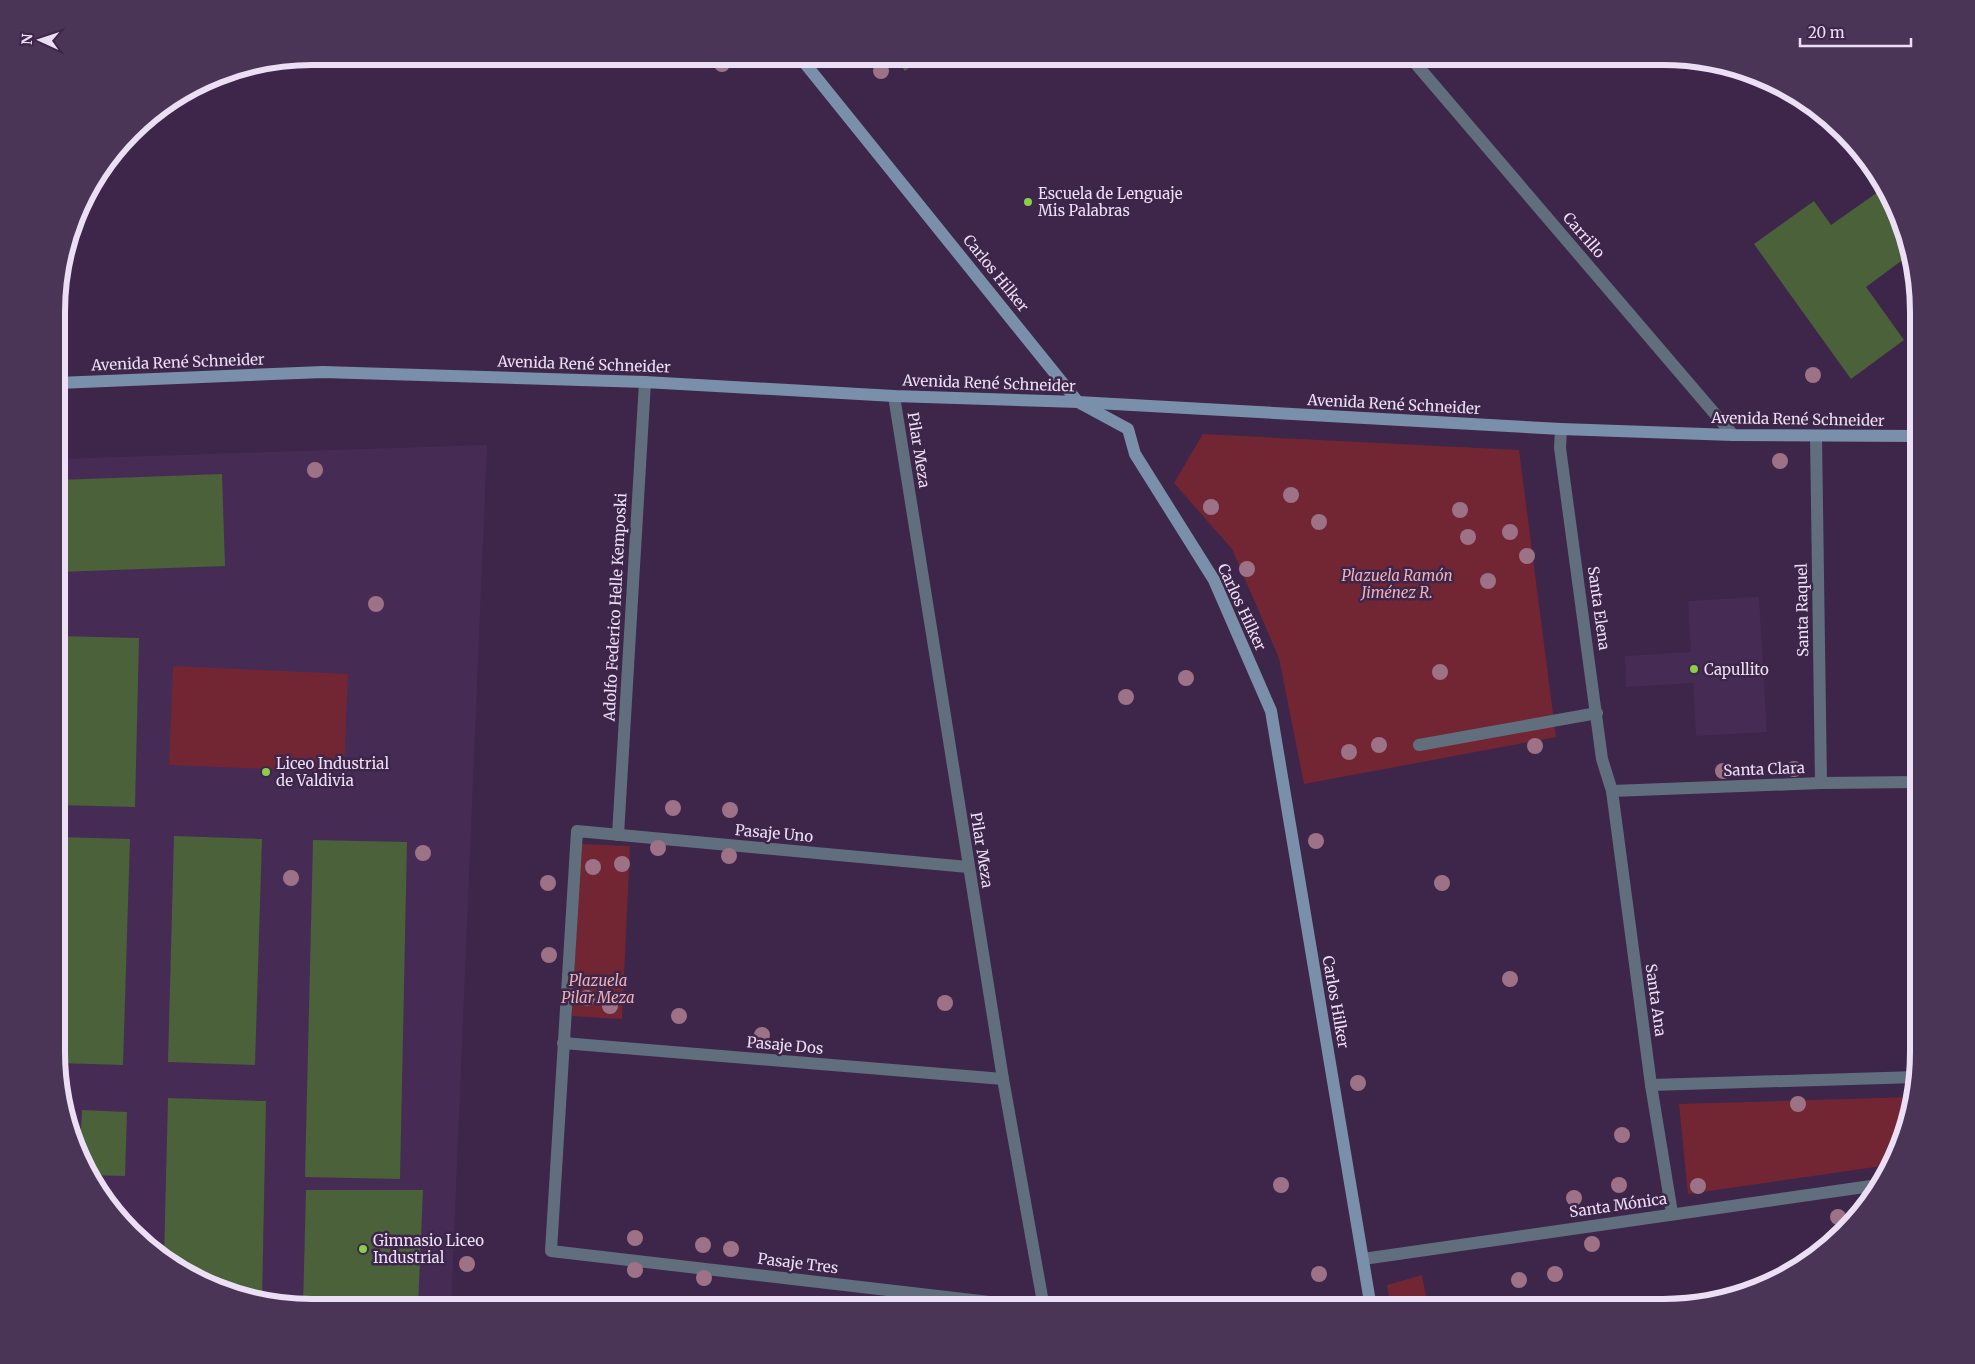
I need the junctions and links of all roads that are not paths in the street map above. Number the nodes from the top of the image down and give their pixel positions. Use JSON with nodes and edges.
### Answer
{"nodes":[{"id":1,"x":806,"y":65,"type":"edge"},
{"id":2,"x":1417,"y":65,"type":"edge"},
{"id":3,"x":645,"y":382,"type":"junction"},
{"id":4,"x":65,"y":383,"type":"edge"},
{"id":5,"x":894,"y":396,"type":"junction"},
{"id":6,"x":1078,"y":402,"type":"junction"},
{"id":7,"x":1561,"y":429,"type":"junction"},
{"id":8,"x":1733,"y":435,"type":"junction"},
{"id":9,"x":1816,"y":436,"type":"junction"},
{"id":10,"x":1910,"y":436,"type":"edge"},
{"id":11,"x":1597,"y":713,"type":"junction"},
{"id":12,"x":1419,"y":745,"type":"dead end"},
{"id":13,"x":1910,"y":782,"type":"edge"},
{"id":14,"x":1821,"y":783,"type":"junction"},
{"id":15,"x":1612,"y":791,"type":"junction"},
{"id":16,"x":618,"y":835,"type":"junction"},
{"id":17,"x":968,"y":867,"type":"junction"},
{"id":18,"x":563,"y":1043,"type":"junction"},
{"id":19,"x":1908,"y":1077,"type":"edge"},
{"id":20,"x":1003,"y":1079,"type":"junction"},
{"id":21,"x":1651,"y":1085,"type":"junction"},
{"id":22,"x":1870,"y":1186,"type":"edge"},
{"id":23,"x":1672,"y":1213,"type":"junction"},
{"id":24,"x":1363,"y":1259,"type":"junction"},
{"id":25,"x":965,"y":1299,"type":"edge"},
{"id":26,"x":1041,"y":1299,"type":"edge"},
{"id":27,"x":1370,"y":1299,"type":"edge"}],
"edges":[{"from":1,"to":6,"type":"main road","name":"Carlos Hilker"},
{"from":2,"to":8,"type":"street","name":"Carrillo"},
{"from":3,"to":4,"type":"main road","name":"Avenida René Schneider"},
{"from":3,"to":5,"type":"main road","name":"Avenida René Schneider"},
{"from":3,"to":16,"type":"street","name":"Adolfo Federico Helle Kemposki"},
{"from":5,"to":6,"type":"main road","name":"Avenida René Schneider"},
{"from":5,"to":17,"type":"street","name":"Pilar Meza"},
{"from":6,"to":7,"type":"main road","name":"Avenida René Schneider"},
{"from":6,"to":24,"type":"main road","name":"Carlos Hilker"},
{"from":7,"to":8,"type":"main road","name":"Avenida René Schneider"},
{"from":7,"to":11,"type":"street","name":"Santa Elena"},
{"from":8,"to":9,"type":"main road","name":"Avenida René Schneider"},
{"from":9,"to":10,"type":"main road","name":"Avenida René Schneider"},
{"from":9,"to":14,"type":"street","name":"Santa Raquel"},
{"from":11,"to":12,"type":"street"},
{"from":11,"to":15,"type":"street","name":"Santa Elena"},
{"from":13,"to":14,"type":"street","name":"Santa Clara"},
{"from":14,"to":15,"type":"street","name":"Santa Clara"},
{"from":15,"to":21,"type":"street","name":"Santa Ana"},
{"from":16,"to":17,"type":"street","name":"Pasaje Uno"},
{"from":16,"to":18,"type":"street","name":"Pasaje Uno"},
{"from":17,"to":20,"type":"street","name":"Pilar Meza"},
{"from":18,"to":20,"type":"street","name":"Pasaje Dos"},
{"from":18,"to":25,"type":"street","name":"Pasaje Tres"},
{"from":19,"to":21,"type":"street"},
{"from":20,"to":26,"type":"street","name":"Pilar Meza"},
{"from":21,"to":23,"type":"street","name":"Santa Ana"},
{"from":22,"to":23,"type":"street","name":"Santa Mónica"},
{"from":23,"to":24,"type":"street","name":"Santa Mónica"},
{"from":24,"to":27,"type":"main road","name":"Carlos Hilker"}]}
